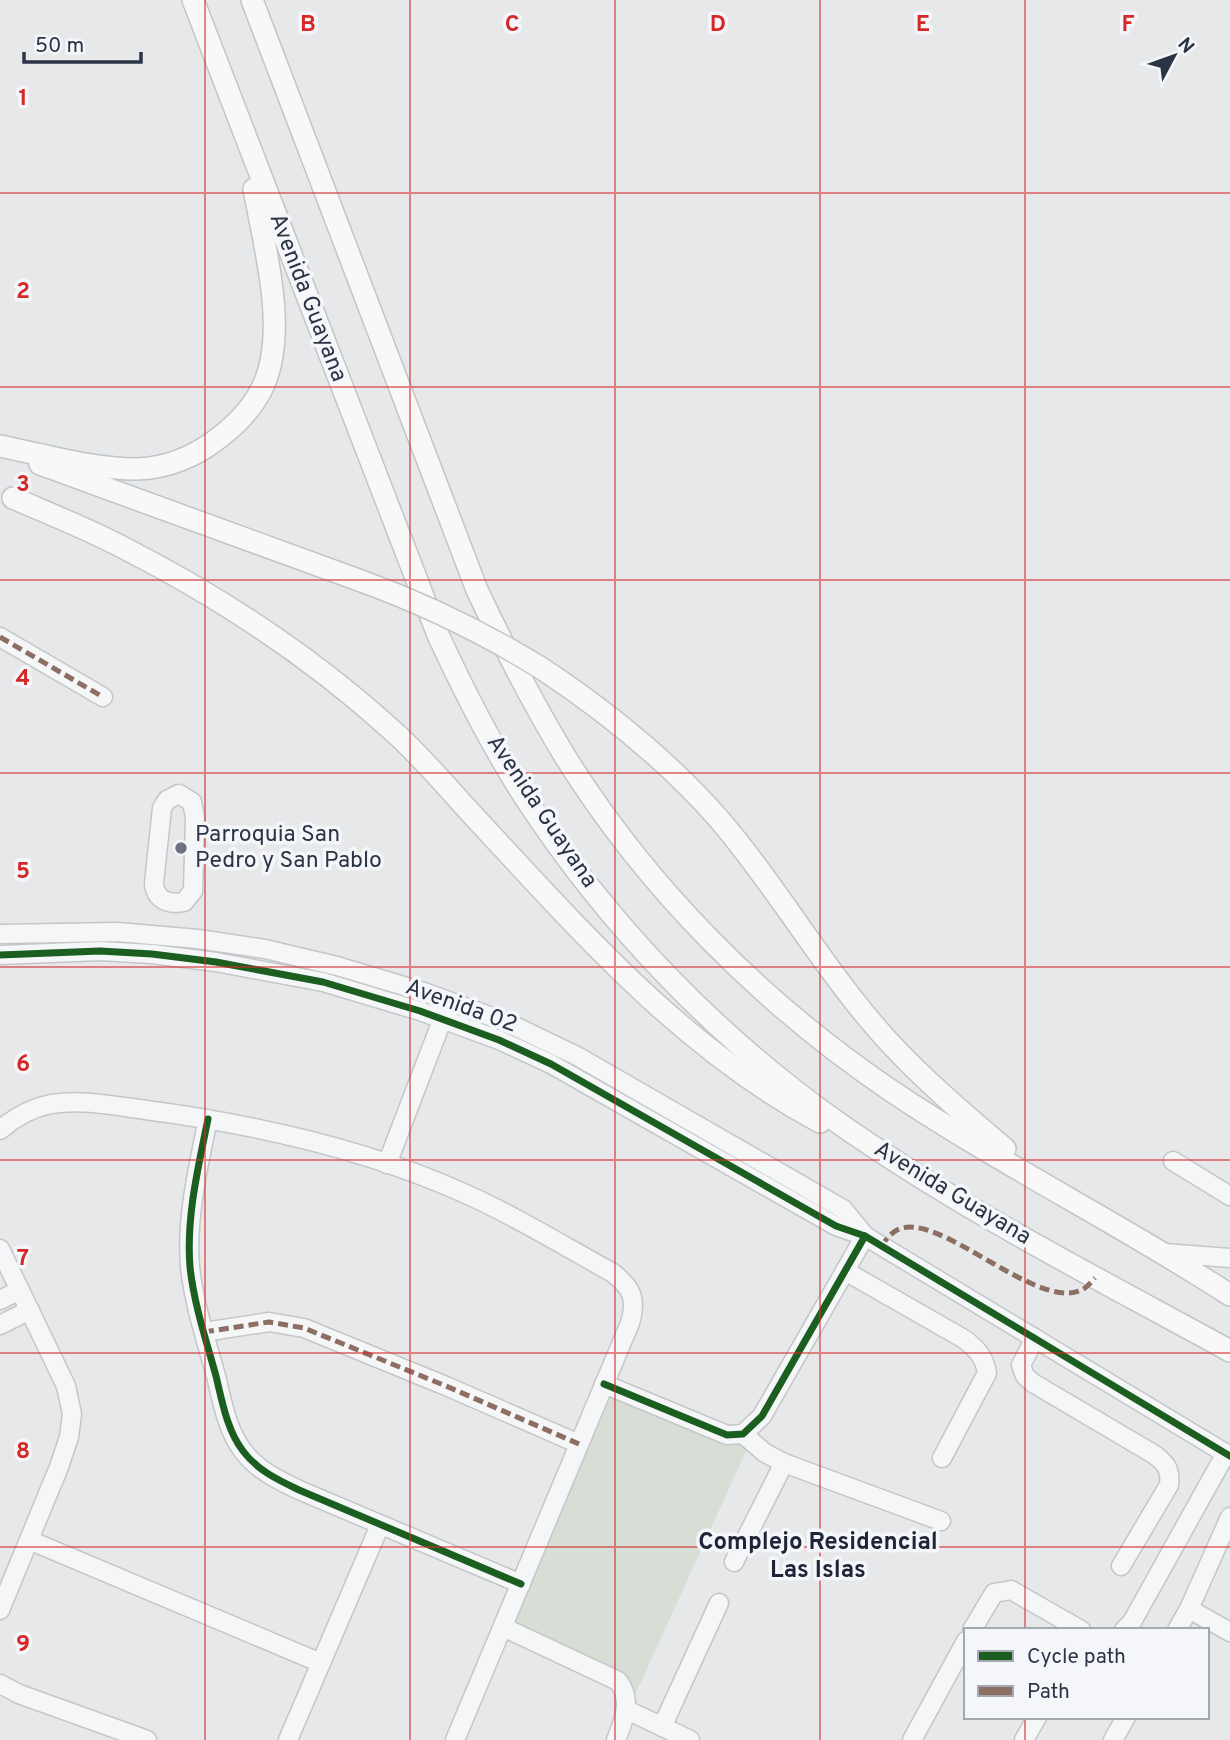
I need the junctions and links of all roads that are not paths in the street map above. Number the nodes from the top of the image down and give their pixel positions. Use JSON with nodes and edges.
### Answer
{"nodes":[{"id":1,"x":193,"y":0,"type":"edge"},
{"id":2,"x":252,"y":0,"type":"edge"},
{"id":3,"x":245,"y":138,"type":"junction"},
{"id":4,"x":0,"y":447,"type":"edge"},
{"id":5,"x":7,"y":495,"type":"edge"},
{"id":6,"x":0,"y":637,"type":"edge"},
{"id":7,"x":103,"y":697,"type":"dead end"},
{"id":8,"x":174,"y":903,"type":"junction"},
{"id":9,"x":1,"y":934,"type":"edge"},
{"id":10,"x":169,"y":936,"type":"junction"},
{"id":11,"x":2,"y":955,"type":"edge"},
{"id":12,"x":449,"y":1000,"type":"junction"},
{"id":13,"x":443,"y":1018,"type":"junction"},
{"id":14,"x":208,"y":1119,"type":"junction"},
{"id":15,"x":0,"y":1130,"type":"edge"},
{"id":16,"x":1174,"y":1161,"type":"dead end"},
{"id":17,"x":387,"y":1164,"type":"junction"},
{"id":18,"x":902,"y":1166,"type":"junction"},
{"id":19,"x":1046,"y":1185,"type":"junction"},
{"id":20,"x":1230,"y":1196,"type":"edge"},
{"id":21,"x":865,"y":1236,"type":"junction"},
{"id":22,"x":0,"y":1250,"type":"edge"},
{"id":23,"x":1164,"y":1253,"type":"junction"},
{"id":24,"x":1230,"y":1258,"type":"edge"},
{"id":25,"x":845,"y":1271,"type":"junction"},
{"id":26,"x":20,"y":1290,"type":"junction"},
{"id":27,"x":1230,"y":1295,"type":"edge"},
{"id":28,"x":0,"y":1300,"type":"edge"},
{"id":29,"x":30,"y":1310,"type":"junction"},
{"id":30,"x":0,"y":1325,"type":"edge"},
{"id":31,"x":204,"y":1332,"type":"junction"},
{"id":32,"x":1035,"y":1338,"type":"junction"},
{"id":33,"x":1230,"y":1351,"type":"edge"},
{"id":34,"x":604,"y":1384,"type":"junction"},
{"id":35,"x":743,"y":1434,"type":"junction"},
{"id":36,"x":579,"y":1444,"type":"junction"},
{"id":37,"x":1228,"y":1455,"type":"edge"},
{"id":38,"x":942,"y":1458,"type":"dead end"},
{"id":39,"x":784,"y":1463,"type":"junction"},
{"id":40,"x":1230,"y":1517,"type":"edge"},
{"id":41,"x":941,"y":1521,"type":"dead end"},
{"id":42,"x":380,"y":1524,"type":"junction"},
{"id":43,"x":29,"y":1540,"type":"junction"},
{"id":44,"x":734,"y":1562,"type":"dead end"},
{"id":45,"x":1121,"y":1566,"type":"dead end"},
{"id":46,"x":521,"y":1584,"type":"junction"},
{"id":47,"x":719,"y":1603,"type":"dead end"},
{"id":48,"x":0,"y":1609,"type":"edge"},
{"id":49,"x":1189,"y":1609,"type":"junction"},
{"id":50,"x":503,"y":1627,"type":"junction"},
{"id":51,"x":973,"y":1628,"type":"edge"},
{"id":52,"x":1078,"y":1628,"type":"edge"},
{"id":53,"x":1126,"y":1628,"type":"edge"},
{"id":54,"x":1178,"y":1628,"type":"edge"},
{"id":55,"x":1230,"y":1632,"type":"edge"},
{"id":56,"x":964,"y":1645,"type":"edge"},
{"id":57,"x":321,"y":1663,"type":"junction"},
{"id":58,"x":0,"y":1684,"type":"edge"},
{"id":59,"x":627,"y":1710,"type":"junction"},
{"id":60,"x":1036,"y":1719,"type":"edge"},
{"id":61,"x":1125,"y":1719,"type":"edge"},
{"id":62,"x":662,"y":1727,"type":"junction"},
{"id":63,"x":147,"y":1740,"type":"edge"},
{"id":64,"x":288,"y":1740,"type":"edge"},
{"id":65,"x":455,"y":1740,"type":"edge"},
{"id":66,"x":616,"y":1740,"type":"edge"},
{"id":67,"x":690,"y":1740,"type":"edge"},
{"id":68,"x":912,"y":1740,"type":"edge"},
{"id":69,"x":1024,"y":1740,"type":"edge"},
{"id":70,"x":1113,"y":1740,"type":"edge"}],
"edges":[{"from":1,"to":3,"type":"main road","name":"Avenida Guayana"},
{"from":2,"to":19,"type":"main road"},
{"from":3,"to":4,"type":"main road"},
{"from":3,"to":18,"type":"main road","name":"Avenida Guayana"},
{"from":4,"to":19,"type":"main road","bridge":true},
{"from":5,"to":18,"type":"main road"},
{"from":6,"to":7,"type":"street"},
{"from":8,"to":8,"type":"street"},
{"from":8,"to":10,"type":"street"},
{"from":9,"to":10,"type":"street","name":"Avenida 02"},
{"from":9,"to":11,"type":"street"},
{"from":10,"to":12,"type":"street","name":"Avenida 02"},
{"from":11,"to":13,"type":"street","name":"Avenida 02"},
{"from":12,"to":13,"type":"street"},
{"from":12,"to":21,"type":"street","name":"Avenida 02"},
{"from":13,"to":17,"type":"street"},
{"from":13,"to":21,"type":"street","name":"Avenida 02"},
{"from":14,"to":15,"type":"street"},
{"from":14,"to":17,"type":"street"},
{"from":14,"to":31,"type":"street"},
{"from":16,"to":20,"type":"street"},
{"from":17,"to":34,"type":"street"},
{"from":18,"to":33,"type":"main road","name":"Avenida Guayana"},
{"from":19,"to":23,"type":"main road"},
{"from":21,"to":25,"type":"street"},
{"from":21,"to":32,"type":"street"},
{"from":22,"to":26,"type":"street"},
{"from":23,"to":24,"type":"street"},
{"from":23,"to":27,"type":"main road"},
{"from":25,"to":35,"type":"street"},
{"from":25,"to":38,"type":"street"},
{"from":26,"to":28,"type":"street"},
{"from":26,"to":29,"type":"street"},
{"from":29,"to":30,"type":"street"},
{"from":29,"to":43,"type":"street"},
{"from":31,"to":36,"type":"street"},
{"from":31,"to":42,"type":"street"},
{"from":32,"to":37,"type":"street"},
{"from":32,"to":45,"type":"street"},
{"from":34,"to":35,"type":"street"},
{"from":34,"to":36,"type":"street"},
{"from":35,"to":39,"type":"street"},
{"from":36,"to":46,"type":"street"},
{"from":37,"to":53,"type":"street"},
{"from":39,"to":41,"type":"street"},
{"from":39,"to":44,"type":"street"},
{"from":40,"to":49,"type":"street"},
{"from":42,"to":46,"type":"street"},
{"from":42,"to":57,"type":"street"},
{"from":43,"to":48,"type":"street"},
{"from":43,"to":57,"type":"street"},
{"from":46,"to":50,"type":"street"},
{"from":47,"to":62,"type":"street"},
{"from":49,"to":54,"type":"street"},
{"from":49,"to":55,"type":"street"},
{"from":50,"to":59,"type":"street"},
{"from":50,"to":65,"type":"street"},
{"from":51,"to":52,"type":"street"},
{"from":56,"to":68,"type":"street"},
{"from":57,"to":64,"type":"street"},
{"from":58,"to":63,"type":"street"},
{"from":59,"to":62,"type":"street"},
{"from":59,"to":66,"type":"street"},
{"from":60,"to":69,"type":"street"},
{"from":61,"to":70,"type":"street"},
{"from":62,"to":67,"type":"street"}]}
